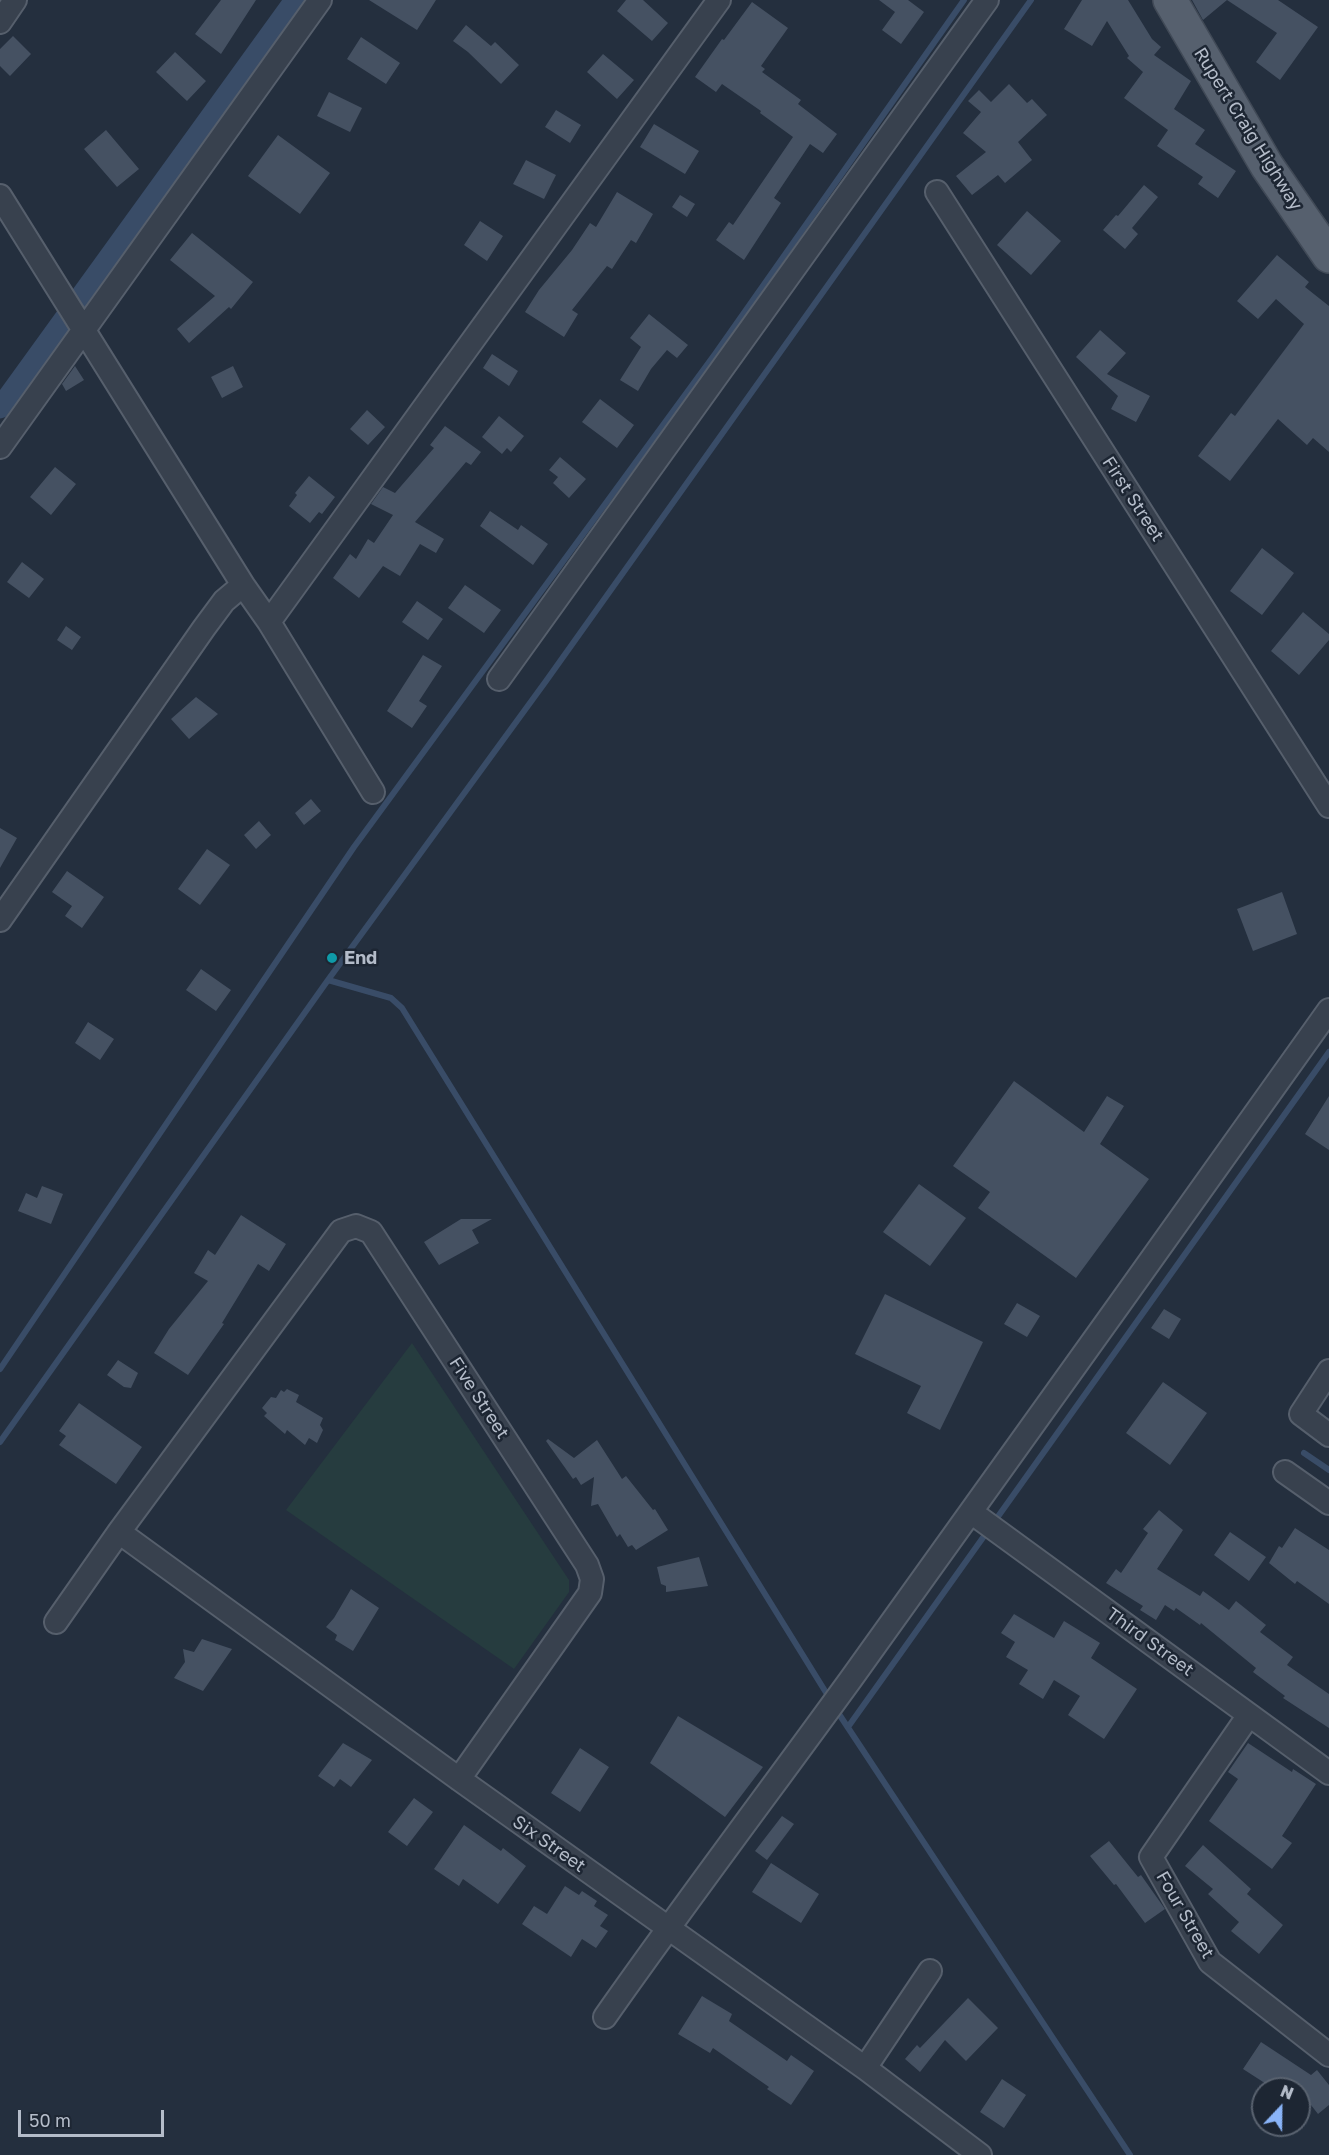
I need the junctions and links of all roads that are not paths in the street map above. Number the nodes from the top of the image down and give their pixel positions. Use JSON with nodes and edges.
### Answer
{"nodes":[{"id":1,"x":15,"y":0,"type":"edge"},
{"id":2,"x":320,"y":0,"type":"edge"},
{"id":3,"x":718,"y":0,"type":"edge"},
{"id":4,"x":987,"y":0,"type":"edge"},
{"id":5,"x":1170,"y":0,"type":"edge"},
{"id":6,"x":0,"y":22,"type":"edge"},
{"id":7,"x":937,"y":192,"type":"dead end"},
{"id":8,"x":0,"y":196,"type":"edge"},
{"id":9,"x":1329,"y":256,"type":"edge"},
{"id":10,"x":84,"y":331,"type":"junction"},
{"id":11,"x":0,"y":447,"type":"edge"},
{"id":12,"x":243,"y":585,"type":"junction"},
{"id":13,"x":268,"y":622,"type":"junction"},
{"id":14,"x":499,"y":679,"type":"dead end"},
{"id":15,"x":373,"y":792,"type":"dead end"},
{"id":16,"x":1329,"y":806,"type":"edge"},
{"id":17,"x":0,"y":920,"type":"edge"},
{"id":18,"x":1329,"y":1010,"type":"edge"},
{"id":19,"x":1329,"y":1371,"type":"edge"},
{"id":20,"x":1329,"y":1435,"type":"edge"},
{"id":21,"x":1285,"y":1472,"type":"dead end"},
{"id":22,"x":1329,"y":1503,"type":"edge"},
{"id":23,"x":971,"y":1512,"type":"junction"},
{"id":24,"x":119,"y":1532,"type":"junction"},
{"id":25,"x":56,"y":1622,"type":"dead end"},
{"id":26,"x":1249,"y":1715,"type":"junction"},
{"id":27,"x":1329,"y":1773,"type":"edge"},
{"id":28,"x":459,"y":1779,"type":"junction"},
{"id":29,"x":668,"y":1928,"type":"junction"},
{"id":30,"x":930,"y":1971,"type":"dead end"},
{"id":31,"x":605,"y":2017,"type":"dead end"},
{"id":32,"x":1329,"y":2055,"type":"edge"},
{"id":33,"x":865,"y":2068,"type":"junction"},
{"id":34,"x":980,"y":2155,"type":"edge"}],
"edges":[{"from":1,"to":6,"type":"street"},
{"from":2,"to":10,"type":"street"},
{"from":3,"to":13,"type":"street"},
{"from":4,"to":14,"type":"street"},
{"from":5,"to":9,"type":"main road","name":"Rupert Craig Highway"},
{"from":7,"to":16,"type":"street","name":"First Street"},
{"from":8,"to":10,"type":"street"},
{"from":10,"to":11,"type":"street"},
{"from":10,"to":12,"type":"street"},
{"from":12,"to":13,"type":"street"},
{"from":12,"to":17,"type":"street"},
{"from":13,"to":15,"type":"street"},
{"from":18,"to":23,"type":"street"},
{"from":19,"to":20,"type":"street"},
{"from":21,"to":22,"type":"street"},
{"from":23,"to":26,"type":"street","name":"Third Street"},
{"from":23,"to":29,"type":"street"},
{"from":24,"to":25,"type":"street"},
{"from":24,"to":28,"type":"street","name":"Six Street"},
{"from":24,"to":28,"type":"street","name":"Five Street"},
{"from":26,"to":27,"type":"street","name":"Third Street"},
{"from":26,"to":32,"type":"street","name":"Four Street"},
{"from":28,"to":29,"type":"street","name":"Six Street"},
{"from":29,"to":31,"type":"street"},
{"from":29,"to":33,"type":"street","name":"Six Street"},
{"from":30,"to":33,"type":"street"},
{"from":33,"to":34,"type":"street","name":"Six Street"}]}
